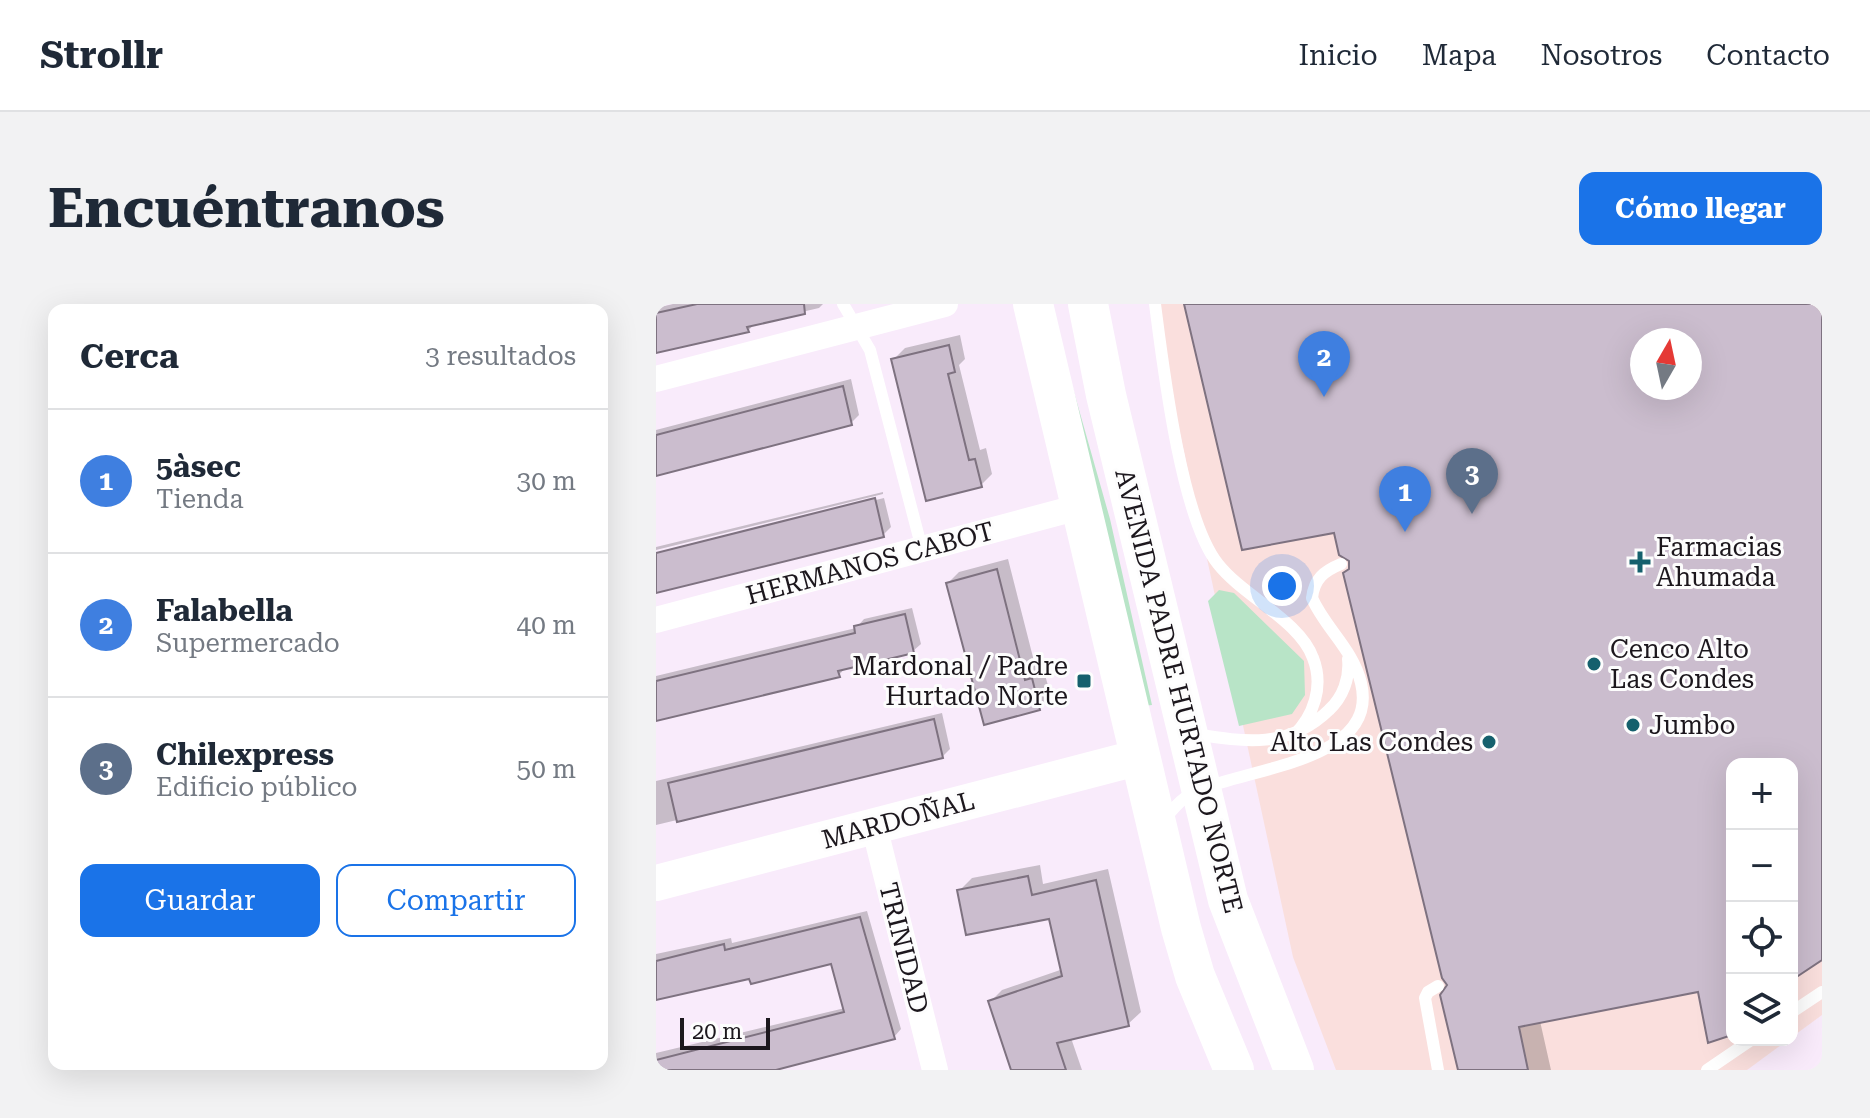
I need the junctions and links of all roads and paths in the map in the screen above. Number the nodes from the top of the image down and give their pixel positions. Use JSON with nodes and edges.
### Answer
{"nodes":[{"id":1,"x":843,"y":304,"type":"edge"},
{"id":2,"x":945,"y":304,"type":"edge"},
{"id":3,"x":1033,"y":304,"type":"edge"},
{"id":4,"x":1088,"y":304,"type":"edge"},
{"id":5,"x":1155,"y":304,"type":"edge"},
{"id":6,"x":856,"y":327,"type":"junction"},
{"id":7,"x":656,"y":379,"type":"edge"},
{"id":8,"x":1083,"y":506,"type":"junction"},
{"id":9,"x":922,"y":549,"type":"junction"},
{"id":10,"x":1341,"y":564,"type":"dead end"},
{"id":11,"x":656,"y":620,"type":"edge"},
{"id":12,"x":1347,"y":648,"type":"junction"},
{"id":13,"x":1186,"y":732,"type":"junction"},
{"id":14,"x":1293,"y":736,"type":"junction"},
{"id":15,"x":1140,"y":757,"type":"junction"},
{"id":16,"x":1201,"y":790,"type":"junction"},
{"id":17,"x":874,"y":826,"type":"junction"},
{"id":18,"x":1158,"y":833,"type":"junction"},
{"id":19,"x":656,"y":883,"type":"edge"},
{"id":20,"x":1438,"y":986,"type":"dead end"},
{"id":21,"x":1822,"y":992,"type":"edge"},
{"id":22,"x":1798,"y":1008,"type":"edge"},
{"id":23,"x":1742,"y":1046,"type":"edge"},
{"id":24,"x":935,"y":1070,"type":"edge"},
{"id":25,"x":1234,"y":1070,"type":"edge"},
{"id":26,"x":1294,"y":1070,"type":"edge"},
{"id":27,"x":1438,"y":1070,"type":"edge"},
{"id":28,"x":1707,"y":1070,"type":"edge"}],
"edges":[{"from":1,"to":6,"type":"lane"},
{"from":2,"to":6,"type":"street"},
{"from":3,"to":8,"type":"main road","name":"AVENIDA PADRE HURTADO NORTE"},
{"from":4,"to":13,"type":"main road","name":"AVENIDA PADRE HURTADO NORTE"},
{"from":5,"to":14,"type":"lane"},
{"from":6,"to":7,"type":"street"},
{"from":6,"to":9,"type":"lane"},
{"from":8,"to":9,"type":"street","name":"HERMANOS CABOT"},
{"from":8,"to":15,"type":"main road","name":"AVENIDA PADRE HURTADO NORTE"},
{"from":9,"to":11,"type":"street","name":"HERMANOS CABOT"},
{"from":10,"to":12,"type":"lane"},
{"from":12,"to":14,"type":"lane"},
{"from":12,"to":16,"type":"lane"},
{"from":13,"to":14,"type":"lane"},
{"from":13,"to":16,"type":"main road","name":"AVENIDA PADRE HURTADO NORTE"},
{"from":15,"to":17,"type":"street","name":"MARDOÑAL"},
{"from":15,"to":18,"type":"main road","name":"AVENIDA PADRE HURTADO NORTE"},
{"from":16,"to":18,"type":"lane"},
{"from":16,"to":26,"type":"main road","name":"AVENIDA PADRE HURTADO NORTE"},
{"from":17,"to":19,"type":"street","name":"MARDOÑAL"},
{"from":17,"to":24,"type":"street","name":"TRINIDAD"},
{"from":18,"to":25,"type":"main road","name":"AVENIDA PADRE HURTADO NORTE"},
{"from":20,"to":27,"type":"lane"},
{"from":21,"to":22,"type":"lane"},
{"from":23,"to":28,"type":"lane"}]}
